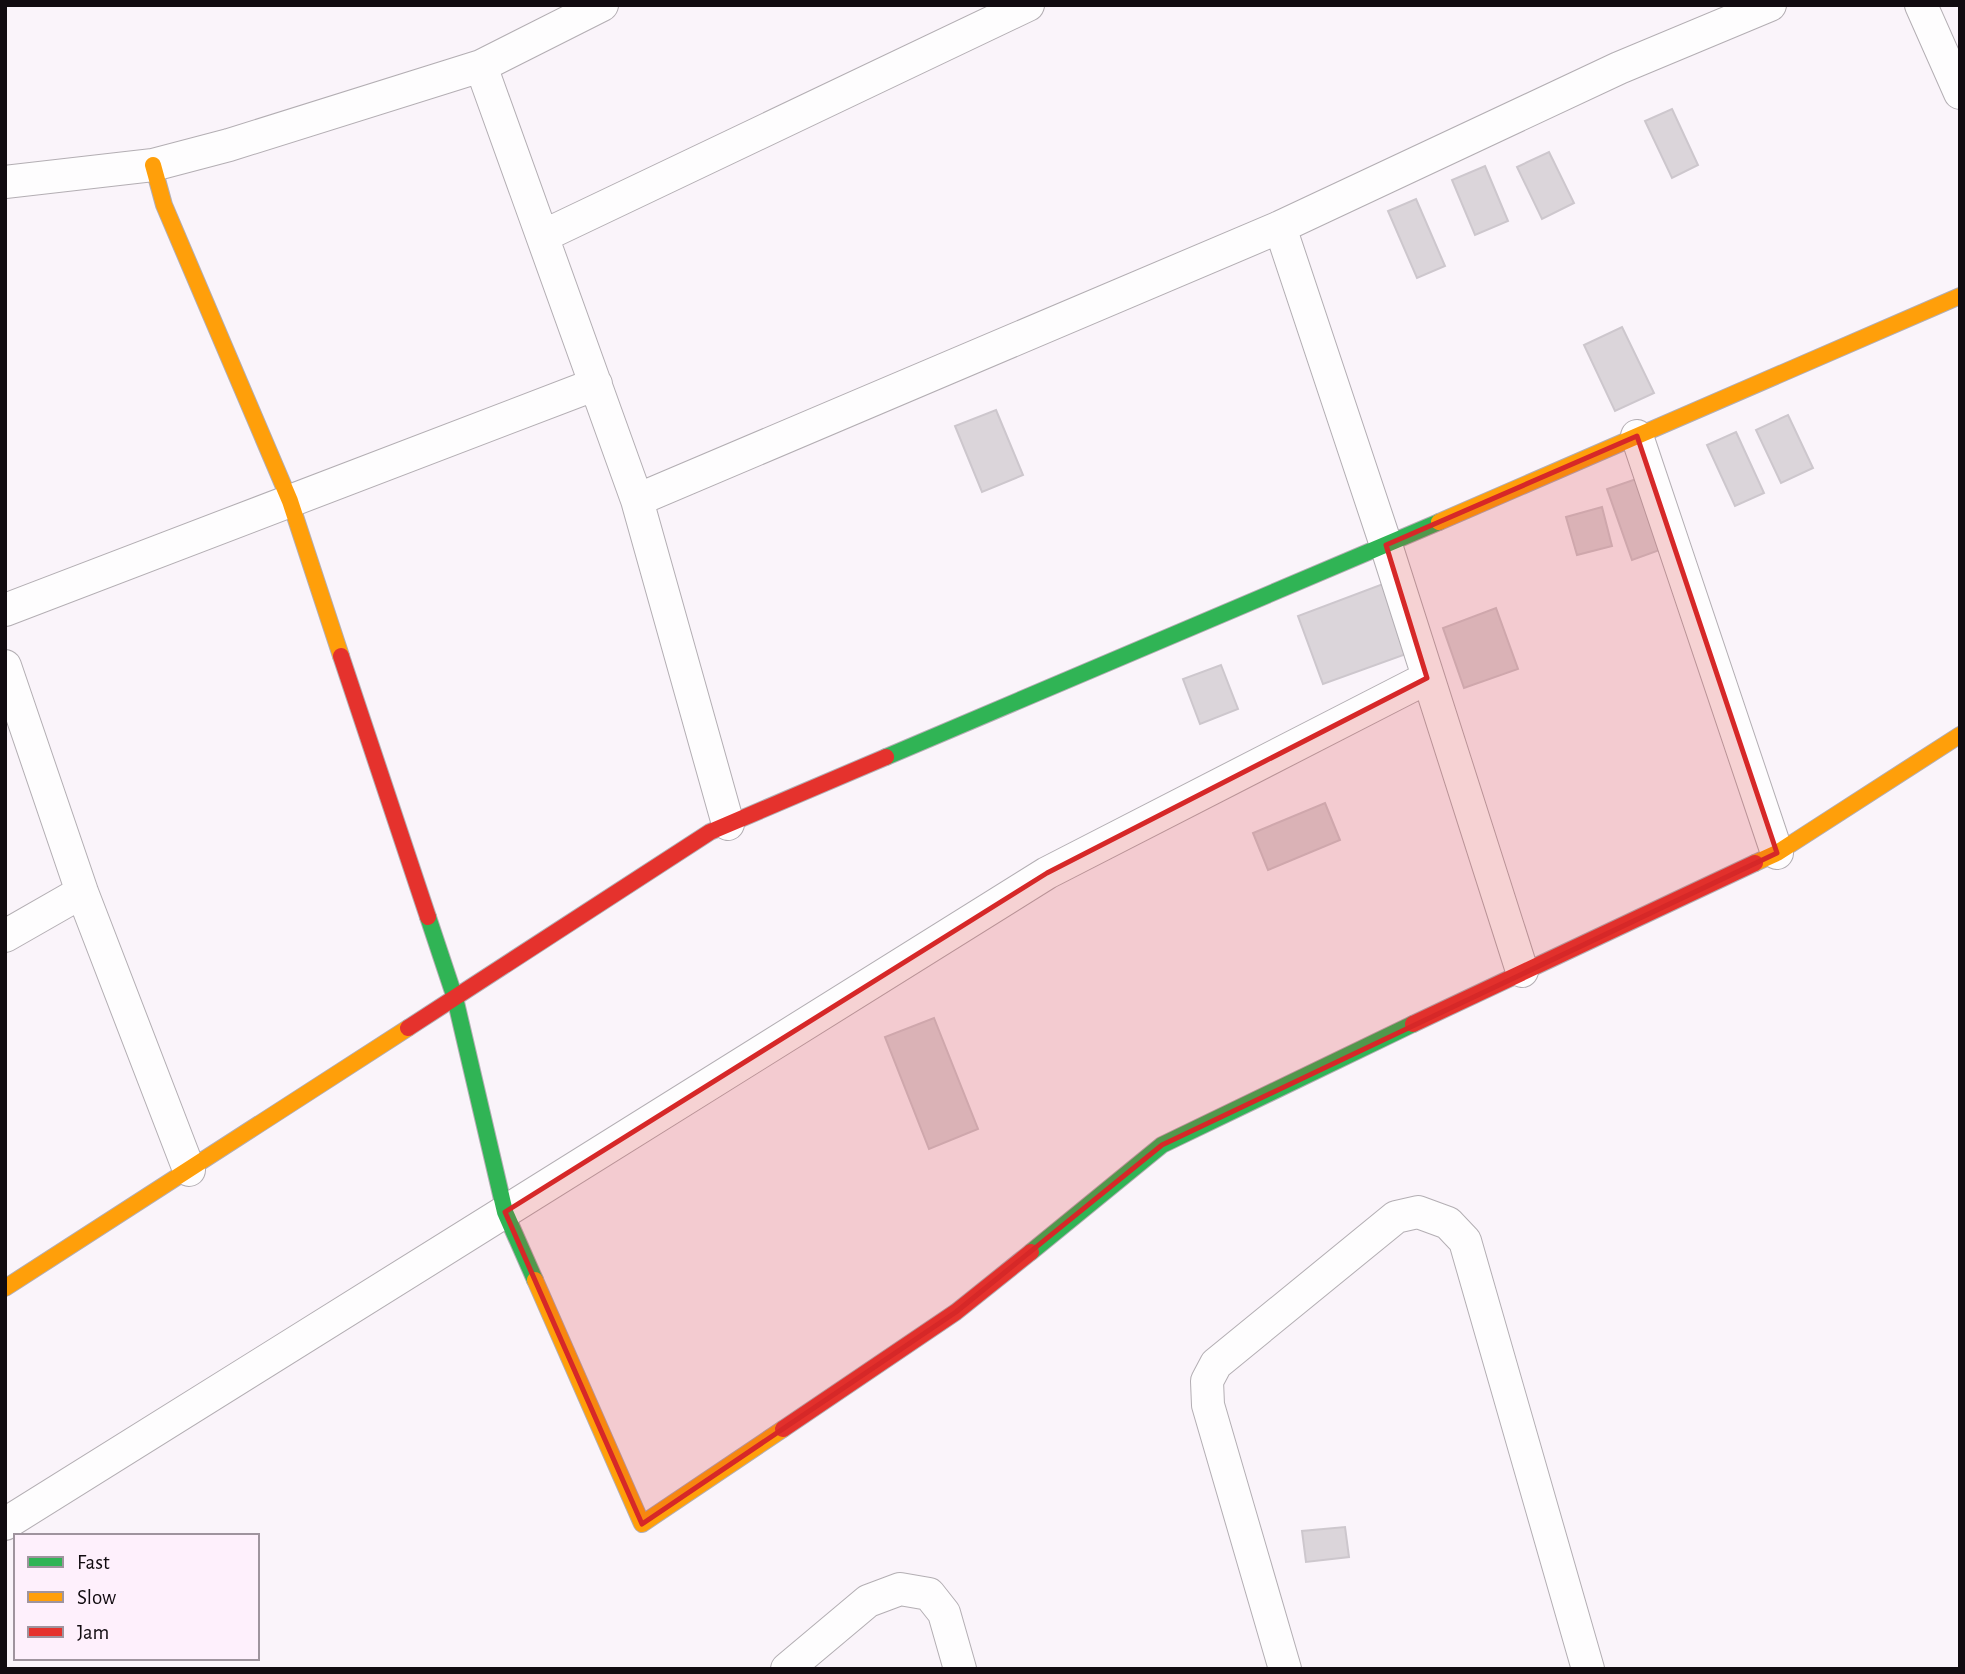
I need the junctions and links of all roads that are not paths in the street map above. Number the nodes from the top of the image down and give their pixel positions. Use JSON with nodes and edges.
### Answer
{"nodes":[{"id":1,"x":602,"y":5,"type":"edge"},
{"id":2,"x":1028,"y":5,"type":"edge"},
{"id":3,"x":1770,"y":5,"type":"edge"},
{"id":4,"x":1921,"y":5,"type":"edge"},
{"id":5,"x":481,"y":66,"type":"junction"},
{"id":6,"x":1960,"y":93,"type":"edge"},
{"id":7,"x":153,"y":165,"type":"junction"},
{"id":8,"x":5,"y":182,"type":"edge"},
{"id":9,"x":1280,"y":227,"type":"junction"},
{"id":10,"x":543,"y":236,"type":"junction"},
{"id":11,"x":1960,"y":296,"type":"edge"},
{"id":12,"x":596,"y":383,"type":"junction"},
{"id":13,"x":1637,"y":436,"type":"junction"},
{"id":14,"x":637,"y":500,"type":"junction"},
{"id":15,"x":290,"y":501,"type":"junction"},
{"id":16,"x":1386,"y":545,"type":"junction"},
{"id":17,"x":5,"y":610,"type":"edge"},
{"id":18,"x":5,"y":666,"type":"edge"},
{"id":19,"x":1427,"y":678,"type":"junction"},
{"id":20,"x":1960,"y":735,"type":"edge"},
{"id":21,"x":728,"y":824,"type":"junction"},
{"id":22,"x":1777,"y":853,"type":"junction"},
{"id":23,"x":82,"y":892,"type":"junction"},
{"id":24,"x":5,"y":936,"type":"edge"},
{"id":25,"x":1522,"y":971,"type":"junction"},
{"id":26,"x":454,"y":998,"type":"junction"},
{"id":27,"x":189,"y":1170,"type":"junction"},
{"id":28,"x":505,"y":1212,"type":"junction"},
{"id":29,"x":5,"y":1288,"type":"edge"},
{"id":30,"x":5,"y":1524,"type":"edge"},
{"id":31,"x":787,"y":1669,"type":"edge"},
{"id":32,"x":960,"y":1669,"type":"edge"},
{"id":33,"x":1285,"y":1669,"type":"edge"},
{"id":34,"x":1588,"y":1669,"type":"edge"}],
"edges":[{"from":1,"to":5,"type":"street"},
{"from":2,"to":10,"type":"street"},
{"from":3,"to":9,"type":"street"},
{"from":4,"to":6,"type":"street"},
{"from":5,"to":7,"type":"street"},
{"from":5,"to":10,"type":"street"},
{"from":7,"to":8,"type":"street"},
{"from":7,"to":15,"type":"street"},
{"from":9,"to":14,"type":"street"},
{"from":9,"to":16,"type":"street"},
{"from":10,"to":12,"type":"street"},
{"from":11,"to":13,"type":"street"},
{"from":12,"to":14,"type":"street"},
{"from":12,"to":15,"type":"street"},
{"from":13,"to":16,"type":"street"},
{"from":13,"to":22,"type":"street"},
{"from":14,"to":21,"type":"street"},
{"from":15,"to":17,"type":"street"},
{"from":15,"to":26,"type":"street"},
{"from":16,"to":19,"type":"street"},
{"from":16,"to":21,"type":"street"},
{"from":18,"to":23,"type":"street"},
{"from":19,"to":25,"type":"street"},
{"from":19,"to":28,"type":"street"},
{"from":20,"to":22,"type":"street"},
{"from":21,"to":26,"type":"street"},
{"from":22,"to":25,"type":"street"},
{"from":23,"to":24,"type":"street"},
{"from":23,"to":27,"type":"street"},
{"from":25,"to":28,"type":"street"},
{"from":26,"to":27,"type":"street"},
{"from":26,"to":28,"type":"street"},
{"from":27,"to":29,"type":"street"},
{"from":28,"to":30,"type":"street"},
{"from":31,"to":32,"type":"street"},
{"from":33,"to":34,"type":"street"}]}
